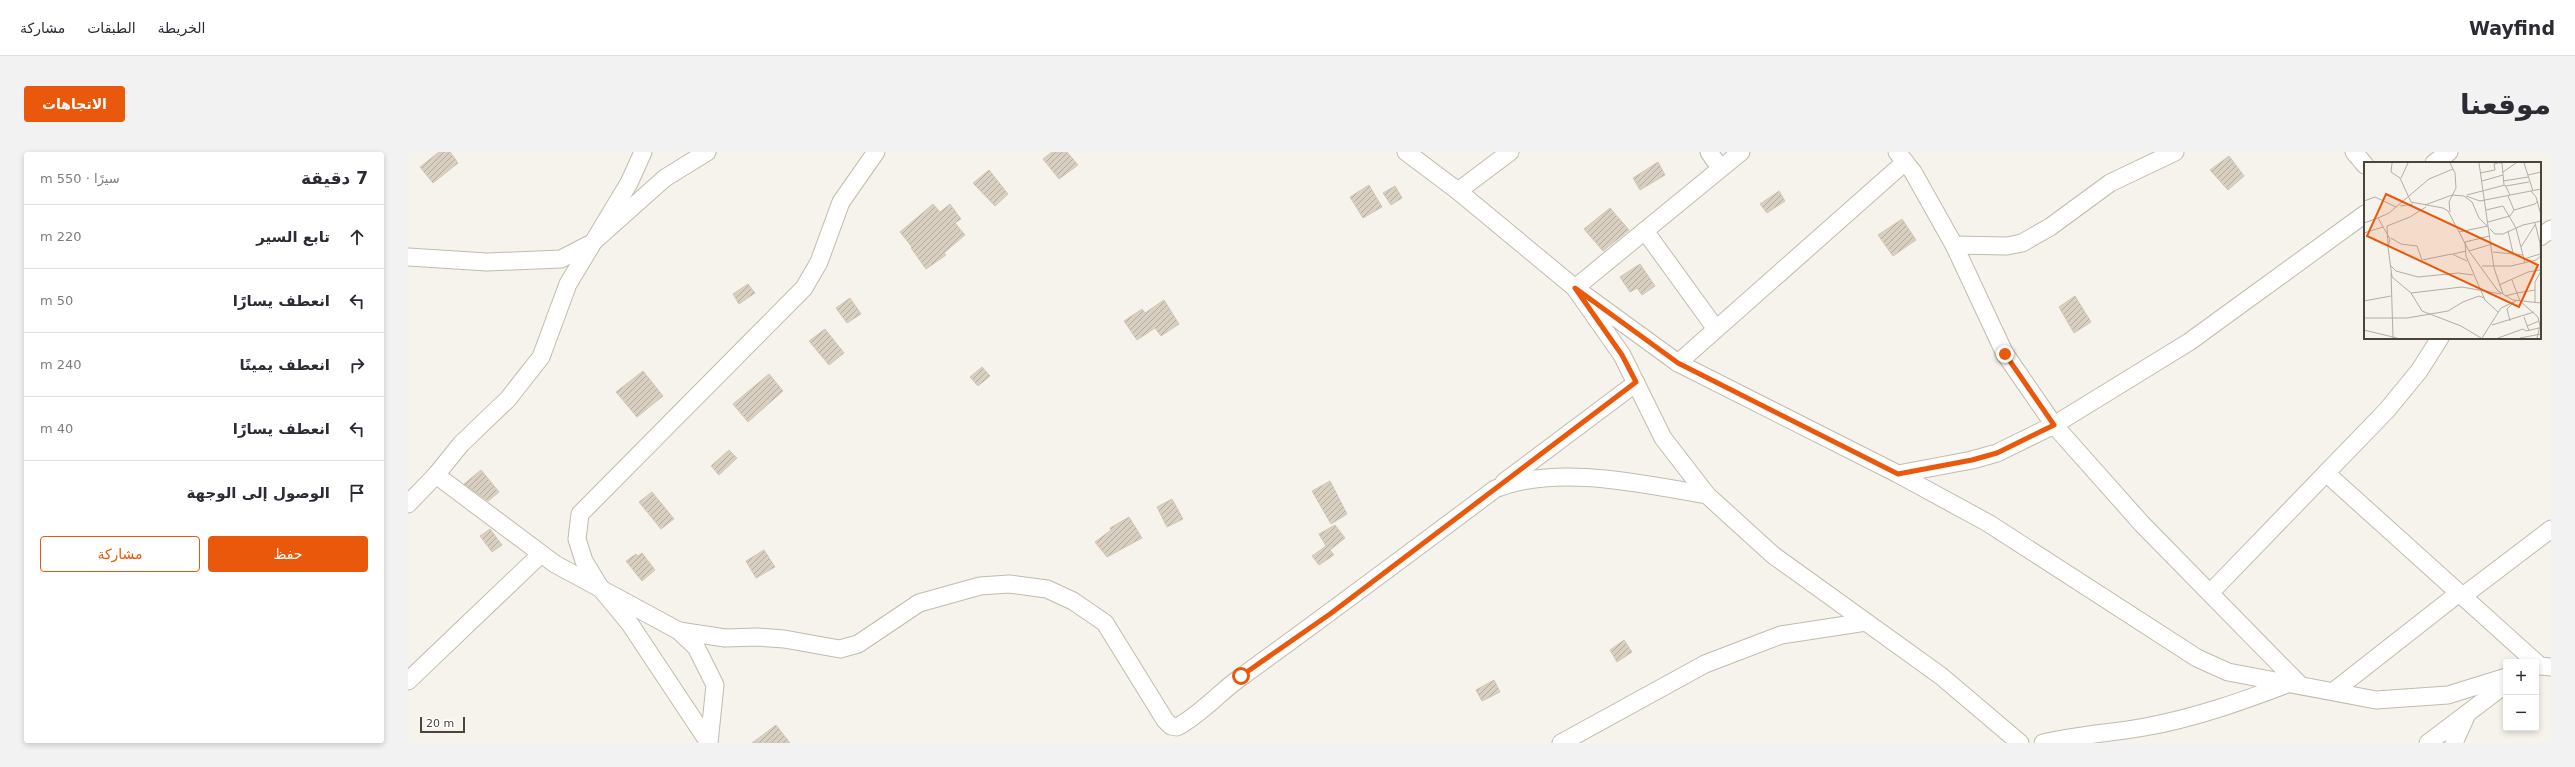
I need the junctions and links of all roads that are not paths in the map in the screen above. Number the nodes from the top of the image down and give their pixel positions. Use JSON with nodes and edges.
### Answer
{"nodes":[{"id":1,"x":643,"y":152,"type":"edge"},
{"id":2,"x":707,"y":152,"type":"edge"},
{"id":3,"x":876,"y":152,"type":"edge"},
{"id":4,"x":1406,"y":152,"type":"edge"},
{"id":5,"x":1510,"y":152,"type":"edge"},
{"id":6,"x":1709,"y":152,"type":"edge"},
{"id":7,"x":1741,"y":152,"type":"edge"},
{"id":8,"x":2175,"y":152,"type":"edge"},
{"id":9,"x":2449,"y":152,"type":"edge"},
{"id":10,"x":1901,"y":157,"type":"edge"},
{"id":11,"x":2435,"y":162,"type":"edge"},
{"id":12,"x":1720,"y":168,"type":"junction"},
{"id":13,"x":1458,"y":191,"type":"junction"},
{"id":14,"x":2364,"y":215,"type":"edge"},
{"id":15,"x":2551,"y":229,"type":"edge"},
{"id":16,"x":1646,"y":230,"type":"junction"},
{"id":17,"x":2541,"y":236,"type":"edge"},
{"id":18,"x":592,"y":243,"type":"junction"},
{"id":19,"x":1954,"y":245,"type":"junction"},
{"id":20,"x":408,"y":257,"type":"edge"},
{"id":21,"x":1575,"y":288,"type":"junction"},
{"id":22,"x":1716,"y":330,"type":"junction"},
{"id":23,"x":2439,"y":339,"type":"edge"},
{"id":24,"x":1678,"y":363,"type":"junction"},
{"id":25,"x":1636,"y":382,"type":"junction"},
{"id":26,"x":2054,"y":425,"type":"junction"},
{"id":27,"x":2326,"y":473,"type":"junction"},
{"id":28,"x":1898,"y":474,"type":"junction"},
{"id":29,"x":436,"y":475,"type":"junction"},
{"id":30,"x":1495,"y":490,"type":"junction"},
{"id":31,"x":1707,"y":494,"type":"junction"},
{"id":32,"x":408,"y":504,"type":"edge"},
{"id":33,"x":2551,"y":529,"type":"edge"},
{"id":34,"x":541,"y":554,"type":"junction"},
{"id":35,"x":601,"y":589,"type":"junction"},
{"id":36,"x":2210,"y":593,"type":"junction"},
{"id":37,"x":2461,"y":594,"type":"junction"},
{"id":38,"x":1866,"y":622,"type":"junction"},
{"id":39,"x":679,"y":631,"type":"junction"},
{"id":40,"x":2545,"y":665,"type":"edge"},
{"id":41,"x":2503,"y":678,"type":"edge"},
{"id":42,"x":408,"y":681,"type":"edge"},
{"id":43,"x":2295,"y":684,"type":"junction"},
{"id":44,"x":2503,"y":686,"type":"edge"},
{"id":45,"x":2334,"y":691,"type":"junction"},
{"id":46,"x":2468,"y":712,"type":"junction"},
{"id":47,"x":709,"y":743,"type":"edge"},
{"id":48,"x":1562,"y":743,"type":"edge"},
{"id":49,"x":2020,"y":743,"type":"edge"},
{"id":50,"x":2043,"y":743,"type":"edge"},
{"id":51,"x":2428,"y":743,"type":"edge"},
{"id":52,"x":2454,"y":743,"type":"edge"}],
"edges":[{"from":1,"to":18,"type":"street"},
{"from":2,"to":18,"type":"street"},
{"from":3,"to":35,"type":"street"},
{"from":4,"to":13,"type":"street"},
{"from":5,"to":13,"type":"street"},
{"from":6,"to":12,"type":"street"},
{"from":7,"to":12,"type":"street"},
{"from":8,"to":19,"type":"street"},
{"from":9,"to":11,"type":"street"},
{"from":10,"to":19,"type":"street"},
{"from":10,"to":22,"type":"street"},
{"from":12,"to":16,"type":"street"},
{"from":13,"to":21,"type":"street"},
{"from":14,"to":26,"type":"street"},
{"from":15,"to":17,"type":"street"},
{"from":16,"to":21,"type":"street"},
{"from":16,"to":22,"type":"street"},
{"from":18,"to":20,"type":"street"},
{"from":18,"to":29,"type":"street"},
{"from":19,"to":26,"type":"street"},
{"from":21,"to":24,"type":"street"},
{"from":21,"to":25,"type":"street"},
{"from":22,"to":24,"type":"street"},
{"from":23,"to":27,"type":"street"},
{"from":24,"to":28,"type":"street"},
{"from":25,"to":30,"type":"street"},
{"from":25,"to":31,"type":"street"},
{"from":26,"to":28,"type":"street"},
{"from":26,"to":36,"type":"street"},
{"from":27,"to":36,"type":"street"},
{"from":27,"to":37,"type":"street"},
{"from":28,"to":43,"type":"street"},
{"from":29,"to":32,"type":"street"},
{"from":29,"to":34,"type":"street"},
{"from":30,"to":31,"type":"street"},
{"from":30,"to":39,"type":"street"},
{"from":31,"to":38,"type":"street"},
{"from":33,"to":37,"type":"street"},
{"from":34,"to":35,"type":"street"},
{"from":34,"to":42,"type":"street"},
{"from":35,"to":39,"type":"street"},
{"from":35,"to":47,"type":"street"},
{"from":36,"to":43,"type":"street"},
{"from":37,"to":40,"type":"street"},
{"from":37,"to":45,"type":"street"},
{"from":38,"to":48,"type":"street"},
{"from":38,"to":49,"type":"street"},
{"from":39,"to":47,"type":"street"},
{"from":41,"to":45,"type":"street"},
{"from":43,"to":45,"type":"street"},
{"from":43,"to":50,"type":"street"},
{"from":44,"to":46,"type":"street"},
{"from":46,"to":51,"type":"street"},
{"from":46,"to":52,"type":"street"}]}
